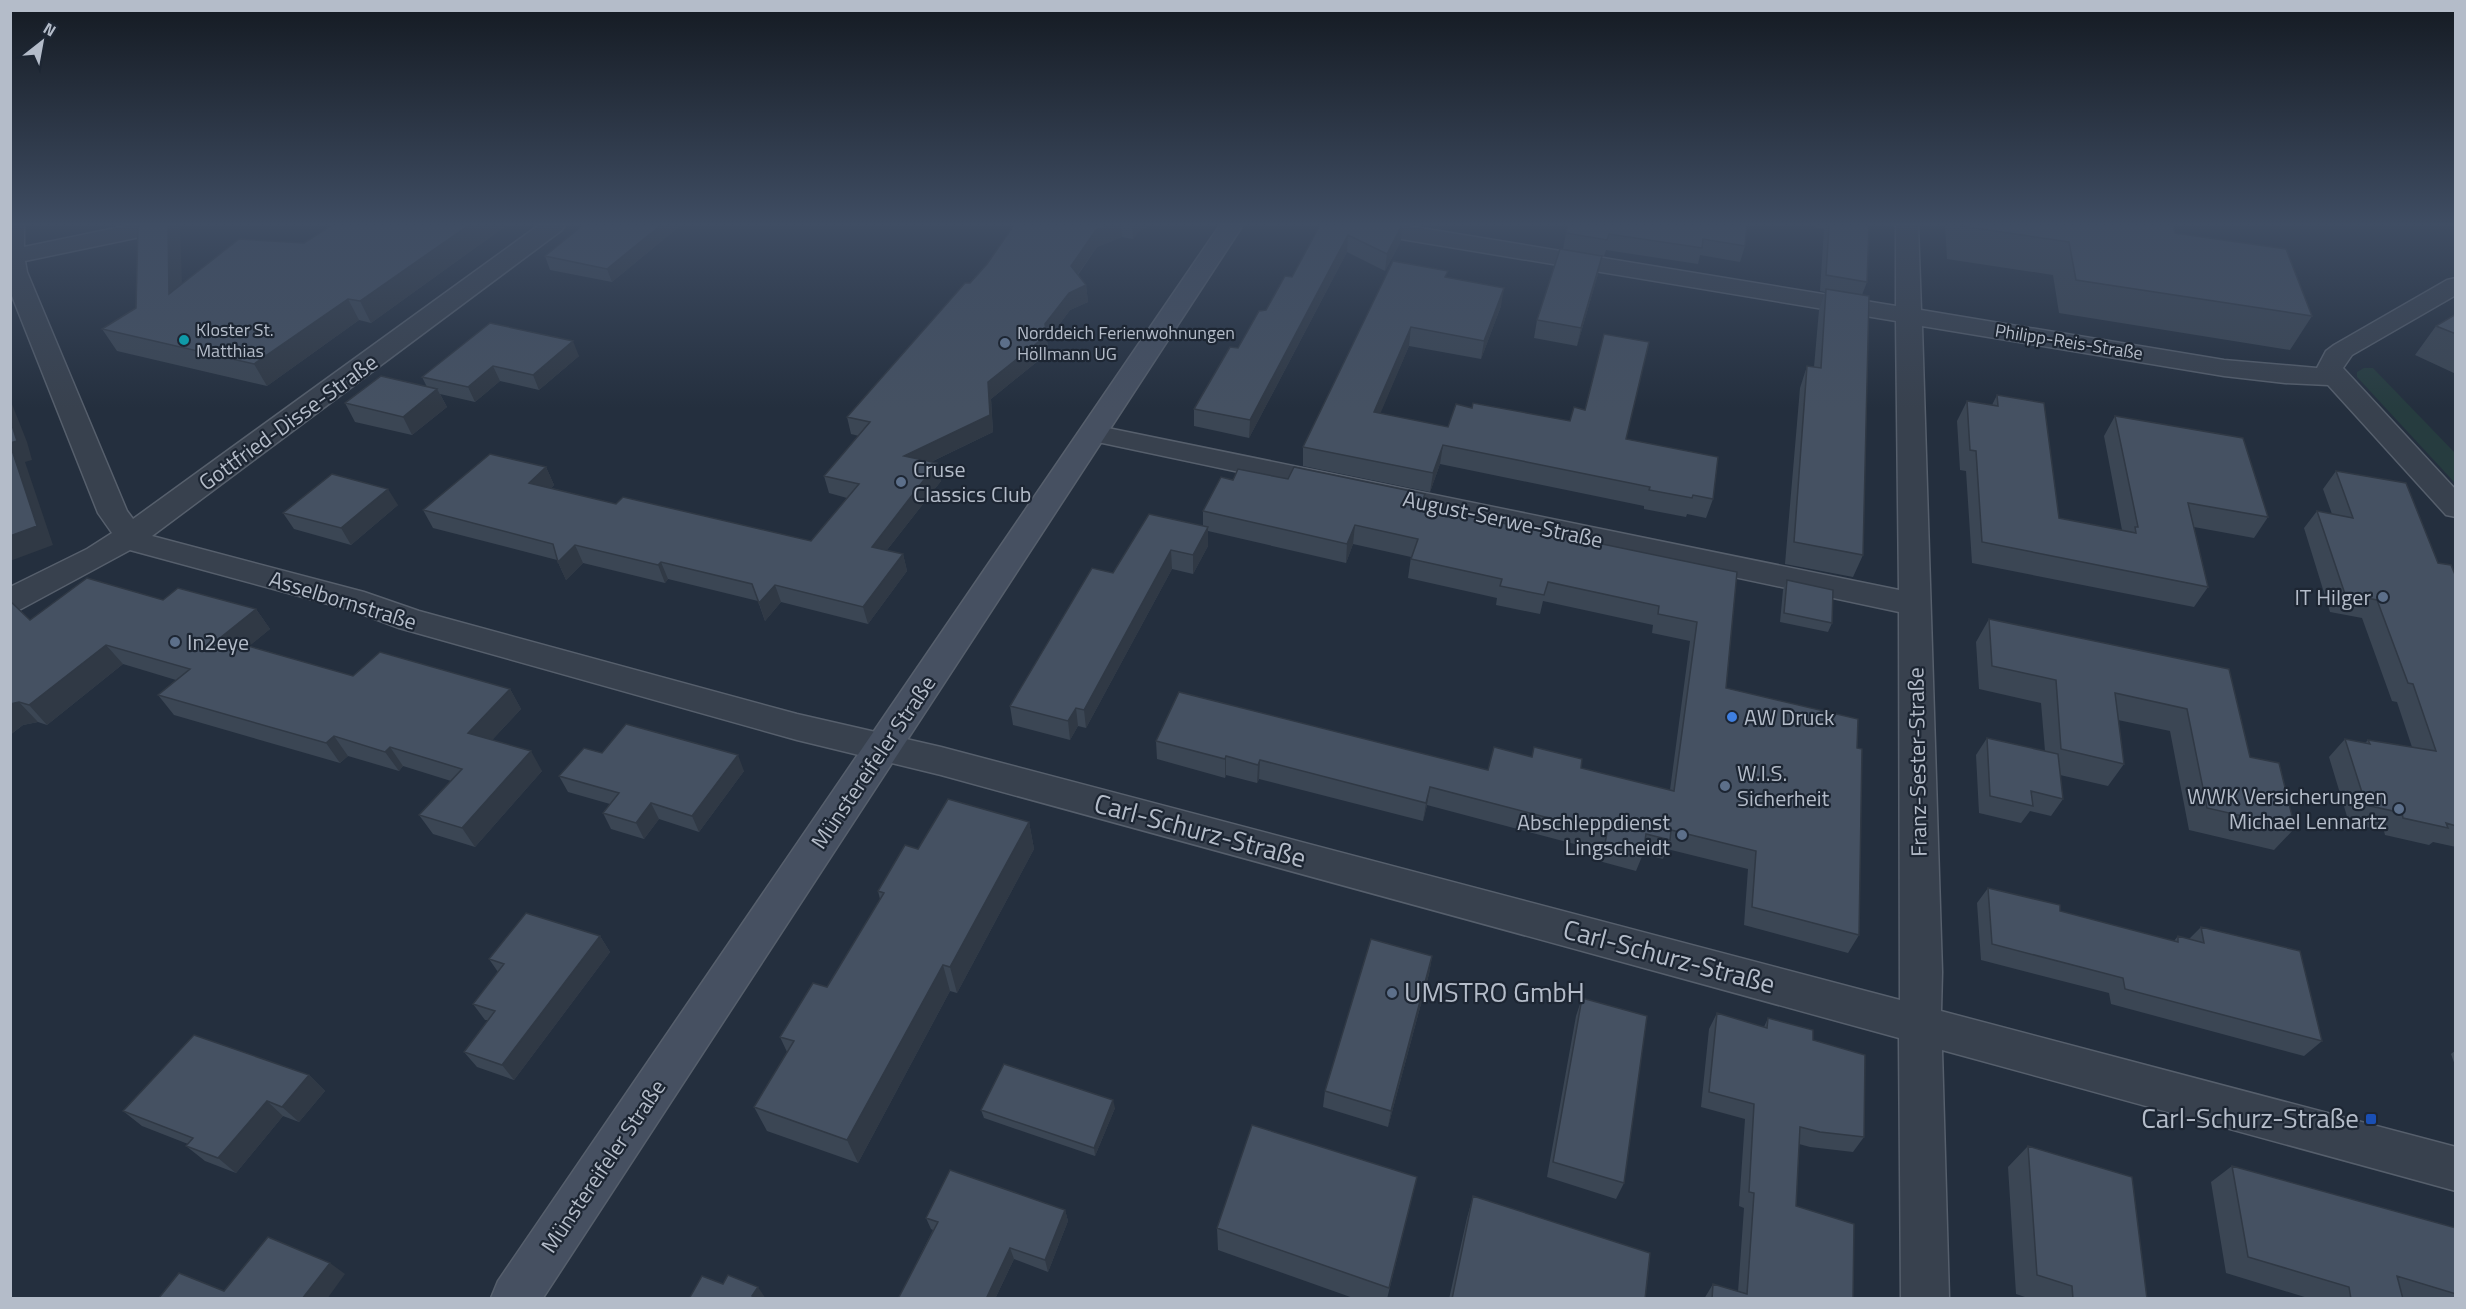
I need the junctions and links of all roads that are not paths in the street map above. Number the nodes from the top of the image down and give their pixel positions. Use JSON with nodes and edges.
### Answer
{"nodes":[{"id":1,"x":21,"y":286,"type":"edge"},
{"id":2,"x":471,"y":286,"type":"edge"},
{"id":3,"x":1191,"y":286,"type":"edge"},
{"id":4,"x":1732,"y":286,"type":"edge"},
{"id":5,"x":1908,"y":286,"type":"edge"},
{"id":6,"x":2454,"y":286,"type":"edge"},
{"id":7,"x":1909,"y":315,"type":"junction"},
{"id":8,"x":2335,"y":377,"type":"junction"},
{"id":9,"x":1093,"y":433,"type":"junction"},
{"id":10,"x":2456,"y":508,"type":"edge"},
{"id":11,"x":130,"y":536,"type":"junction"},
{"id":12,"x":10,"y":601,"type":"edge"},
{"id":13,"x":1913,"y":604,"type":"junction"},
{"id":14,"x":883,"y":748,"type":"junction"},
{"id":15,"x":1920,"y":1023,"type":"junction"},
{"id":16,"x":2456,"y":1169,"type":"edge"},
{"id":17,"x":515,"y":1299,"type":"edge"},
{"id":18,"x":1924,"y":1299,"type":"edge"}],
"edges":[{"from":1,"to":11,"type":"street"},
{"from":2,"to":11,"type":"street","name":"Gottfried-Disse-Straße"},
{"from":3,"to":9,"type":"street","name":"Münstereifeler Straße"},
{"from":4,"to":7,"type":"street","name":"Philipp-Reis-Straße"},
{"from":5,"to":7,"type":"street","name":"Franz-Sester-Straße"},
{"from":6,"to":8,"type":"street"},
{"from":7,"to":8,"type":"street","name":"Philipp-Reis-Straße"},
{"from":7,"to":13,"type":"street","name":"Franz-Sester-Straße"},
{"from":8,"to":10,"type":"street"},
{"from":9,"to":13,"type":"street","name":"August-Serwe-Straße"},
{"from":9,"to":14,"type":"street","name":"Münstereifeler Straße"},
{"from":11,"to":12,"type":"street","name":"Gottfried-Disse-Straße"},
{"from":11,"to":14,"type":"street","name":"Asselbornstraße"},
{"from":13,"to":15,"type":"street","name":"Franz-Sester-Straße"},
{"from":14,"to":15,"type":"street","name":"Carl-Schurz-Straße"},
{"from":14,"to":17,"type":"street","name":"Münstereifeler Straße"},
{"from":15,"to":16,"type":"street","name":"Carl-Schurz-Straße"},
{"from":15,"to":18,"type":"street","name":"Franz-Sester-Straße"}]}
